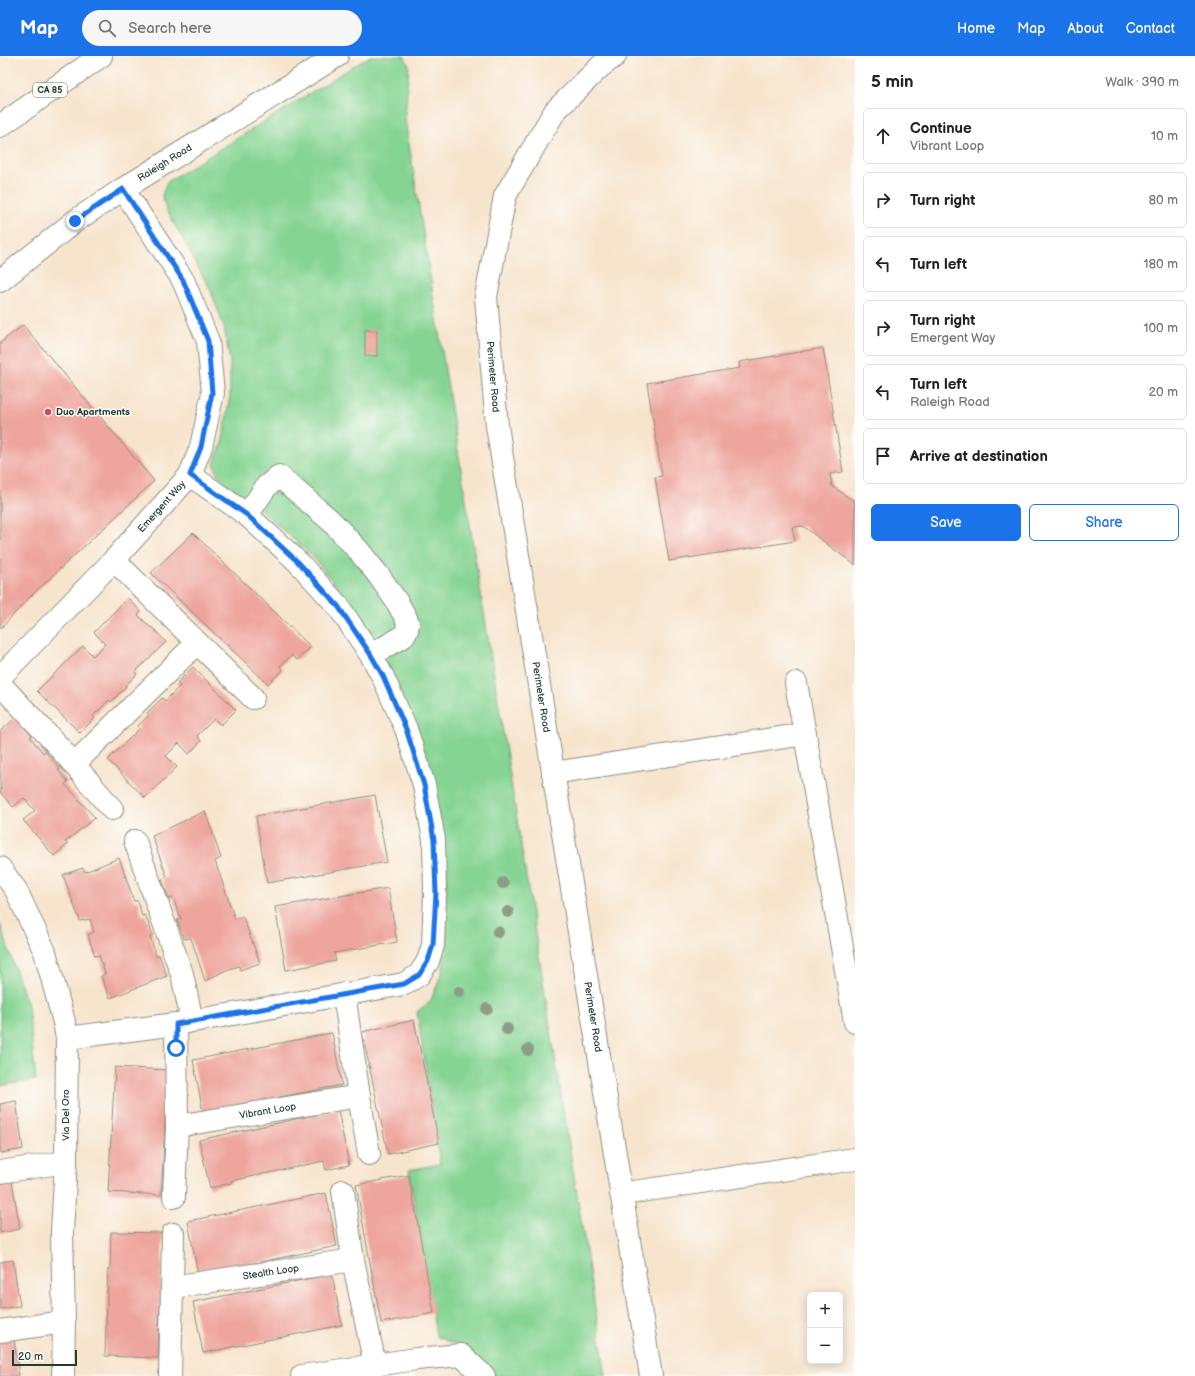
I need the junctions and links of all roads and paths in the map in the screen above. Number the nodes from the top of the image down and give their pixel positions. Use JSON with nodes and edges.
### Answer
{"nodes":[{"id":1,"x":101,"y":56,"type":"edge"},
{"id":2,"x":337,"y":56,"type":"edge"},
{"id":3,"x":615,"y":56,"type":"edge"},
{"id":4,"x":0,"y":126,"type":"edge"},
{"id":5,"x":123,"y":189,"type":"junction"},
{"id":6,"x":0,"y":281,"type":"edge"},
{"id":7,"x":190,"y":475,"type":"junction"},
{"id":8,"x":247,"y":515,"type":"junction"},
{"id":9,"x":114,"y":560,"type":"junction"},
{"id":10,"x":197,"y":643,"type":"junction"},
{"id":11,"x":371,"y":655,"type":"junction"},
{"id":12,"x":0,"y":677,"type":"edge"},
{"id":13,"x":796,"y":683,"type":"dead end"},
{"id":14,"x":0,"y":684,"type":"edge"},
{"id":15,"x":253,"y":698,"type":"dead end"},
{"id":16,"x":805,"y":734,"type":"junction"},
{"id":17,"x":74,"y":764,"type":"junction"},
{"id":18,"x":553,"y":773,"type":"junction"},
{"id":19,"x":112,"y":809,"type":"dead end"},
{"id":20,"x":135,"y":841,"type":"dead end"},
{"id":21,"x":0,"y":868,"type":"edge"},
{"id":22,"x":344,"y":994,"type":"junction"},
{"id":23,"x":855,"y":1022,"type":"edge"},
{"id":24,"x":184,"y":1023,"type":"junction"},
{"id":25,"x":67,"y":1038,"type":"junction"},
{"id":26,"x":359,"y":1096,"type":"junction"},
{"id":27,"x":177,"y":1126,"type":"junction"},
{"id":28,"x":369,"y":1154,"type":"dead end"},
{"id":29,"x":855,"y":1159,"type":"edge"},
{"id":30,"x":66,"y":1162,"type":"junction"},
{"id":31,"x":0,"y":1172,"type":"edge"},
{"id":32,"x":343,"y":1191,"type":"dead end"},
{"id":33,"x":621,"y":1194,"type":"junction"},
{"id":34,"x":174,"y":1197,"type":"dead end"},
{"id":35,"x":173,"y":1234,"type":"dead end"},
{"id":36,"x":353,"y":1260,"type":"junction"},
{"id":37,"x":172,"y":1287,"type":"junction"},
{"id":38,"x":64,"y":1322,"type":"junction"},
{"id":39,"x":0,"y":1331,"type":"edge"},
{"id":40,"x":375,"y":1365,"type":"junction"},
{"id":41,"x":63,"y":1376,"type":"edge"},
{"id":42,"x":170,"y":1376,"type":"edge"},
{"id":43,"x":302,"y":1376,"type":"edge"},
{"id":44,"x":484,"y":1376,"type":"edge"},
{"id":45,"x":651,"y":1376,"type":"edge"}],
"edges":[{"from":1,"to":4,"type":"main road","number":"CA 85"},
{"from":2,"to":5,"type":"main road","name":"Raleigh Road"},
{"from":3,"to":18,"type":"main road","name":"Perimeter Road"},
{"from":5,"to":6,"type":"main road","name":"Raleigh Road"},
{"from":5,"to":7,"type":"main road","name":"Emergent Way"},
{"from":7,"to":8,"type":"main road"},
{"from":7,"to":9,"type":"main road","name":"Emergent Way"},
{"from":8,"to":11,"type":"main road"},
{"from":8,"to":11,"type":"main road"},
{"from":9,"to":10,"type":"main road"},
{"from":9,"to":12,"type":"main road","name":"Emergent Way"},
{"from":10,"to":15,"type":"main road"},
{"from":10,"to":17,"type":"main road"},
{"from":11,"to":22,"type":"main road"},
{"from":13,"to":16,"type":"main road"},
{"from":14,"to":17,"type":"main road"},
{"from":16,"to":18,"type":"main road"},
{"from":16,"to":23,"type":"main road"},
{"from":17,"to":19,"type":"main road"},
{"from":18,"to":33,"type":"main road","name":"Perimeter Road"},
{"from":20,"to":24,"type":"main road"},
{"from":21,"to":25,"type":"main road","name":"Via Del Oro"},
{"from":22,"to":24,"type":"main road"},
{"from":22,"to":26,"type":"main road"},
{"from":24,"to":25,"type":"main road"},
{"from":24,"to":27,"type":"main road"},
{"from":25,"to":30,"type":"main road","name":"Via Del Oro"},
{"from":26,"to":27,"type":"main road","name":"Vibrant Loop"},
{"from":26,"to":28,"type":"main road"},
{"from":27,"to":34,"type":"main road"},
{"from":29,"to":33,"type":"main road"},
{"from":30,"to":31,"type":"main road"},
{"from":30,"to":38,"type":"main road","name":"Via Del Oro"},
{"from":32,"to":36,"type":"main road"},
{"from":33,"to":45,"type":"main road","name":"Perimeter Road"},
{"from":35,"to":37,"type":"main road"},
{"from":36,"to":37,"type":"main road","name":"Stealth Loop"},
{"from":36,"to":40,"type":"main road"},
{"from":37,"to":42,"type":"main road"},
{"from":38,"to":39,"type":"main road"},
{"from":38,"to":41,"type":"main road","name":"Via Del Oro"},
{"from":40,"to":43,"type":"main road"},
{"from":40,"to":44,"type":"main road"}]}
